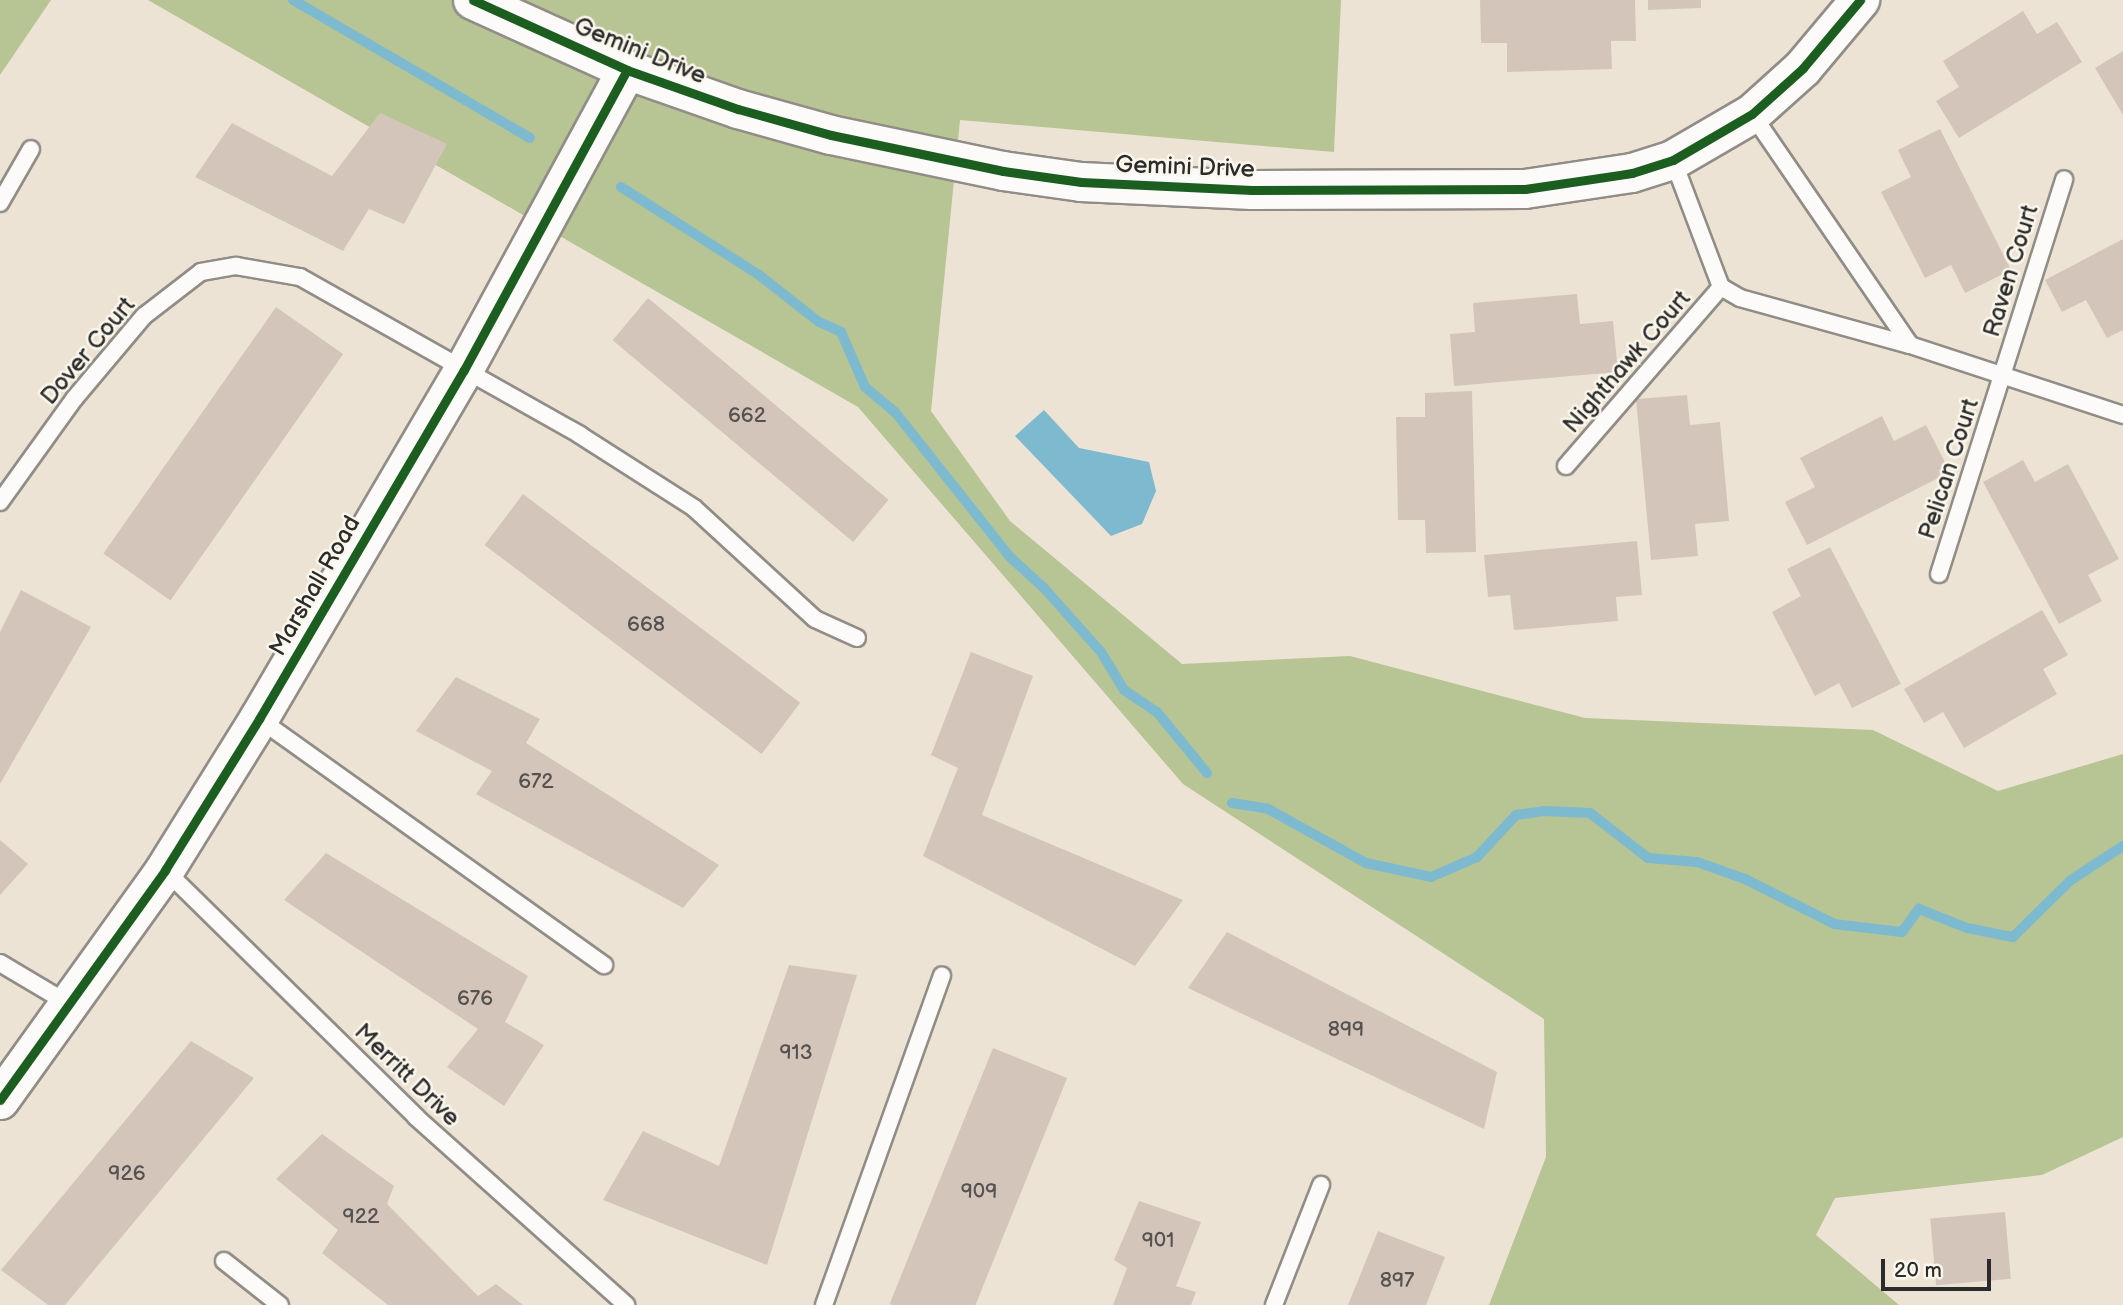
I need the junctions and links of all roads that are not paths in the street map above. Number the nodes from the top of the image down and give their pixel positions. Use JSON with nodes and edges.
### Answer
{"nodes":[{"id":1,"x":473,"y":0,"type":"edge"},
{"id":2,"x":1860,"y":0,"type":"edge"},
{"id":3,"x":627,"y":69,"type":"junction"},
{"id":4,"x":1752,"y":114,"type":"junction"},
{"id":5,"x":31,"y":149,"type":"dead end"},
{"id":6,"x":1673,"y":160,"type":"junction"},
{"id":7,"x":2064,"y":178,"type":"dead end"},
{"id":8,"x":0,"y":203,"type":"edge"},
{"id":9,"x":1721,"y":287,"type":"junction"},
{"id":10,"x":1910,"y":345,"type":"junction"},
{"id":11,"x":464,"y":370,"type":"junction"},
{"id":12,"x":2002,"y":378,"type":"junction"},
{"id":13,"x":2123,"y":415,"type":"edge"},
{"id":14,"x":1566,"y":466,"type":"dead end"},
{"id":15,"x":0,"y":502,"type":"edge"},
{"id":16,"x":1939,"y":574,"type":"dead end"},
{"id":17,"x":858,"y":638,"type":"dead end"},
{"id":18,"x":259,"y":719,"type":"junction"},
{"id":19,"x":165,"y":870,"type":"junction"},
{"id":20,"x":0,"y":963,"type":"edge"},
{"id":21,"x":604,"y":965,"type":"dead end"},
{"id":22,"x":942,"y":975,"type":"dead end"},
{"id":23,"x":72,"y":1006,"type":"junction"},
{"id":24,"x":0,"y":1100,"type":"edge"},
{"id":25,"x":1321,"y":1185,"type":"dead end"},
{"id":26,"x":224,"y":1261,"type":"dead end"},
{"id":27,"x":280,"y":1305,"type":"edge"},
{"id":28,"x":626,"y":1305,"type":"edge"},
{"id":29,"x":824,"y":1305,"type":"edge"},
{"id":30,"x":1274,"y":1305,"type":"edge"}],
"edges":[{"from":1,"to":3,"type":"street","name":"Gemini Drive"},
{"from":2,"to":4,"type":"street","name":"Gemini Drive"},
{"from":3,"to":6,"type":"street","name":"Gemini Drive"},
{"from":3,"to":11,"type":"street","name":"Marshall Road"},
{"from":4,"to":6,"type":"street","name":"Gemini Drive"},
{"from":4,"to":10,"type":"lane"},
{"from":5,"to":8,"type":"lane"},
{"from":6,"to":9,"type":"lane"},
{"from":7,"to":12,"type":"lane","name":"Raven Court"},
{"from":9,"to":10,"type":"lane"},
{"from":9,"to":14,"type":"lane","name":"Nighthawk Court"},
{"from":10,"to":12,"type":"lane"},
{"from":11,"to":15,"type":"lane","name":"Dover Court"},
{"from":11,"to":17,"type":"lane","name":"Dover Court"},
{"from":11,"to":18,"type":"street","name":"Marshall Road"},
{"from":12,"to":13,"type":"lane"},
{"from":12,"to":16,"type":"lane","name":"Pelican Court"},
{"from":18,"to":19,"type":"street","name":"Marshall Road"},
{"from":18,"to":21,"type":"lane"},
{"from":19,"to":23,"type":"street","name":"Marshall Road"},
{"from":19,"to":28,"type":"lane","name":"Merritt Drive"},
{"from":20,"to":23,"type":"lane"},
{"from":22,"to":29,"type":"lane"},
{"from":23,"to":24,"type":"street","name":"Marshall Road"},
{"from":25,"to":30,"type":"lane"},
{"from":26,"to":27,"type":"lane"}]}
